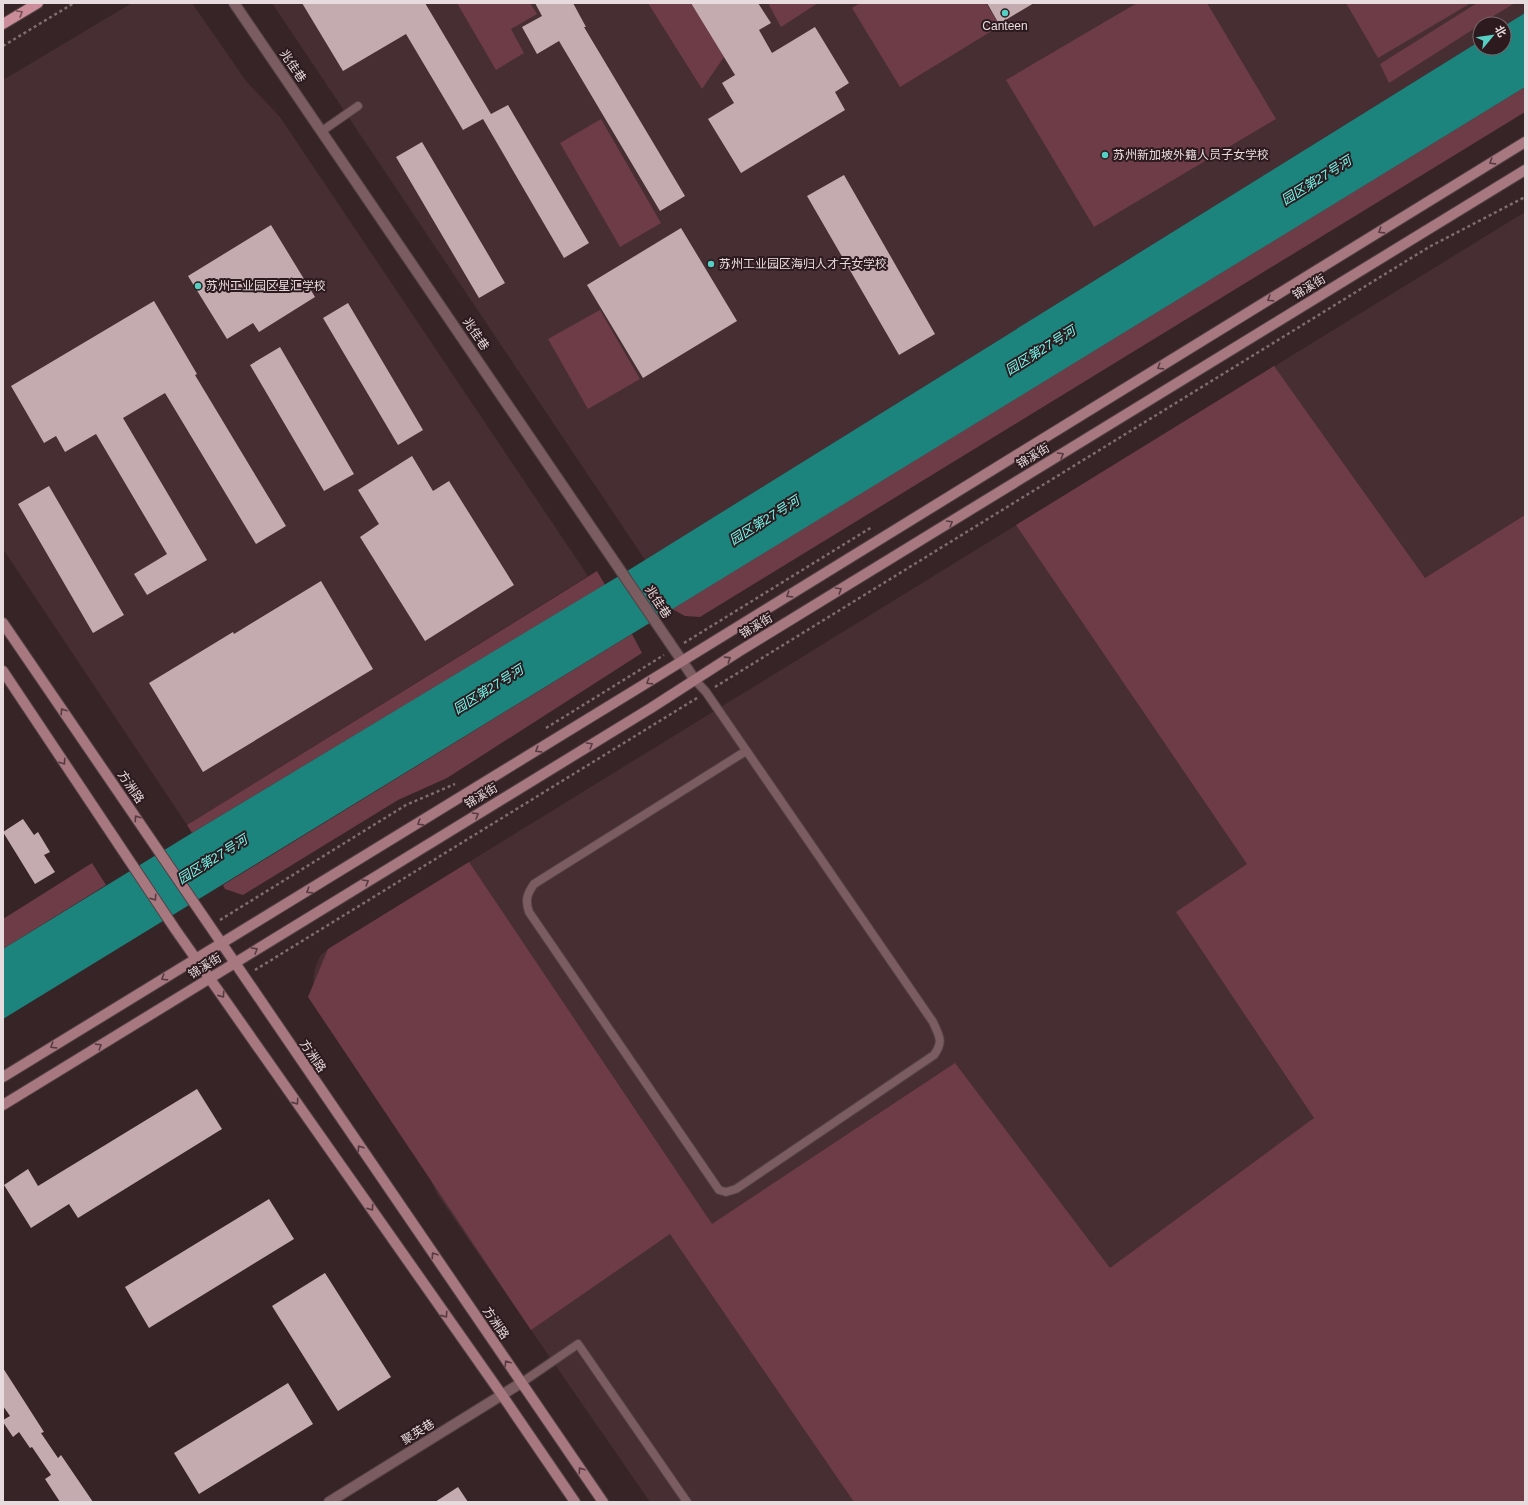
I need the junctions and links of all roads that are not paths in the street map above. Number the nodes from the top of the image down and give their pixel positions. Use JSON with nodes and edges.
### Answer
{"nodes":[{"id":1,"x":38,"y":3,"type":"edge"},
{"id":2,"x":234,"y":3,"type":"edge"},
{"id":3,"x":3,"y":24,"type":"edge"},
{"id":4,"x":358,"y":106,"type":"dead end"},
{"id":5,"x":322,"y":131,"type":"junction"},
{"id":6,"x":1525,"y":142,"type":"edge"},
{"id":7,"x":1525,"y":170,"type":"edge"},
{"id":8,"x":3,"y":623,"type":"edge"},
{"id":9,"x":682,"y":661,"type":"junction"},
{"id":10,"x":3,"y":671,"type":"edge"},
{"id":11,"x":695,"y":680,"type":"junction"},
{"id":12,"x":746,"y":751,"type":"junction"},
{"id":13,"x":221,"y":944,"type":"junction"},
{"id":14,"x":196,"y":958,"type":"junction"},
{"id":15,"x":234,"y":963,"type":"junction"},
{"id":16,"x":210,"y":978,"type":"junction"},
{"id":17,"x":3,"y":1077,"type":"edge"},
{"id":18,"x":3,"y":1106,"type":"edge"},
{"id":19,"x":521,"y":1382,"type":"junction"},
{"id":20,"x":502,"y":1395,"type":"junction"},
{"id":21,"x":329,"y":1502,"type":"edge"},
{"id":22,"x":575,"y":1502,"type":"edge"},
{"id":23,"x":603,"y":1502,"type":"edge"},
{"id":24,"x":687,"y":1502,"type":"edge"}],
"edges":[{"from":3,"to":1,"type":"main road","one_way":true},
{"from":2,"to":5,"type":"street","name":"兆佳巷"},
{"from":4,"to":5,"type":"lane"},
{"from":5,"to":9,"type":"street","name":"兆佳巷"},
{"from":6,"to":9,"type":"main road","name":"锦溪街","one_way":true},
{"from":11,"to":7,"type":"main road","name":"锦溪街","one_way":true},
{"from":13,"to":8,"type":"main road","name":"方洲路","one_way":true},
{"from":9,"to":11,"type":"street","name":"兆佳巷"},
{"from":9,"to":13,"type":"main road","name":"锦溪街","one_way":true},
{"from":10,"to":14,"type":"main road","one_way":true},
{"from":11,"to":12,"type":"lane"},
{"from":15,"to":11,"type":"main road","name":"锦溪街","one_way":true},
{"from":12,"to":12,"type":"lane"},
{"from":13,"to":14,"type":"main road","name":"锦溪街"},
{"from":13,"to":15,"type":"main road","name":"方洲路"},
{"from":14,"to":16,"type":"main road"},
{"from":14,"to":17,"type":"main road","name":"锦溪街","one_way":true},
{"from":15,"to":16,"type":"main road","name":"锦溪街"},
{"from":19,"to":15,"type":"main road","name":"方洲路","one_way":true},
{"from":18,"to":16,"type":"main road","name":"锦溪街","one_way":true},
{"from":16,"to":20,"type":"main road","one_way":true},
{"from":19,"to":20,"type":"street","name":"聚英巷"},
{"from":23,"to":19,"type":"main road","name":"方洲路","one_way":true},
{"from":19,"to":24,"type":"lane"},
{"from":20,"to":21,"type":"street","name":"聚英巷"},
{"from":20,"to":22,"type":"main road"}]}
